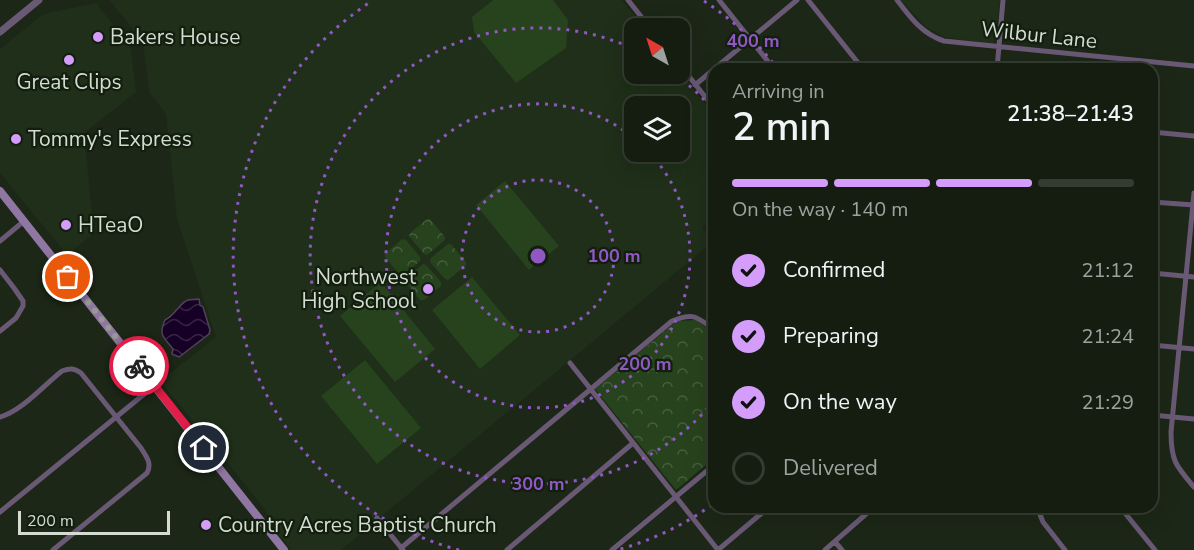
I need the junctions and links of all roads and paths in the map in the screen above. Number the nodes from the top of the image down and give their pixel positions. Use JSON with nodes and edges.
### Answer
{"nodes":[{"id":1,"x":39,"y":0,"type":"edge"},
{"id":2,"x":628,"y":0,"type":"edge"},
{"id":3,"x":719,"y":0,"type":"edge"},
{"id":4,"x":797,"y":0,"type":"edge"},
{"id":5,"x":808,"y":0,"type":"edge"},
{"id":6,"x":897,"y":0,"type":"edge"},
{"id":7,"x":1003,"y":0,"type":"edge"},
{"id":8,"x":642,"y":18,"type":"edge"},
{"id":9,"x":0,"y":32,"type":"edge"},
{"id":10,"x":750,"y":39,"type":"junction"},
{"id":11,"x":999,"y":47,"type":"junction"},
{"id":12,"x":721,"y":63,"type":"edge"},
{"id":13,"x":769,"y":63,"type":"edge"},
{"id":14,"x":858,"y":63,"type":"edge"},
{"id":15,"x":998,"y":63,"type":"edge"},
{"id":16,"x":1194,"y":66,"type":"edge"},
{"id":17,"x":708,"y":74,"type":"edge"},
{"id":18,"x":690,"y":78,"type":"edge"},
{"id":19,"x":695,"y":85,"type":"junction"},
{"id":20,"x":708,"y":101,"type":"edge"},
{"id":21,"x":1158,"y":133,"type":"edge"},
{"id":22,"x":1194,"y":136,"type":"edge"},
{"id":23,"x":0,"y":191,"type":"edge"},
{"id":24,"x":1194,"y":193,"type":"edge"},
{"id":25,"x":1158,"y":202,"type":"edge"},
{"id":26,"x":1193,"y":205,"type":"edge"},
{"id":27,"x":24,"y":221,"type":"junction"},
{"id":28,"x":0,"y":241,"type":"edge"},
{"id":29,"x":0,"y":270,"type":"edge"},
{"id":30,"x":1158,"y":274,"type":"edge"},
{"id":31,"x":1186,"y":277,"type":"junction"},
{"id":32,"x":1194,"y":278,"type":"edge"},
{"id":33,"x":708,"y":325,"type":"edge"},
{"id":34,"x":0,"y":331,"type":"edge"},
{"id":35,"x":1158,"y":346,"type":"edge"},
{"id":36,"x":1179,"y":348,"type":"junction"},
{"id":37,"x":1194,"y":350,"type":"edge"},
{"id":38,"x":570,"y":363,"type":"dead end"},
{"id":39,"x":154,"y":386,"type":"junction"},
{"id":40,"x":590,"y":389,"type":"junction"},
{"id":41,"x":1158,"y":416,"type":"edge"},
{"id":42,"x":0,"y":417,"type":"edge"},
{"id":43,"x":117,"y":417,"type":"junction"},
{"id":44,"x":1173,"y":417,"type":"junction"},
{"id":45,"x":1194,"y":419,"type":"edge"},
{"id":46,"x":633,"y":443,"type":"junction"},
{"id":47,"x":708,"y":470,"type":"edge"},
{"id":48,"x":1194,"y":487,"type":"edge"},
{"id":49,"x":676,"y":497,"type":"junction"},
{"id":50,"x":0,"y":512,"type":"edge"},
{"id":51,"x":762,"y":513,"type":"edge"},
{"id":52,"x":867,"y":513,"type":"edge"},
{"id":53,"x":1039,"y":513,"type":"edge"},
{"id":54,"x":1125,"y":513,"type":"edge"},
{"id":55,"x":377,"y":518,"type":"dead end"},
{"id":56,"x":835,"y":542,"type":"junction"},
{"id":57,"x":281,"y":549,"type":"edge"},
{"id":58,"x":402,"y":549,"type":"edge"},
{"id":59,"x":53,"y":550,"type":"edge"},
{"id":60,"x":507,"y":550,"type":"edge"},
{"id":61,"x":612,"y":550,"type":"edge"},
{"id":62,"x":718,"y":550,"type":"edge"},
{"id":63,"x":825,"y":550,"type":"edge"},
{"id":64,"x":842,"y":550,"type":"edge"},
{"id":65,"x":1065,"y":550,"type":"edge"},
{"id":66,"x":1155,"y":550,"type":"edge"}],
"edges":[{"from":1,"to":9,"type":"street"},
{"from":2,"to":8,"type":"street"},
{"from":3,"to":10,"type":"street"},
{"from":4,"to":10,"type":"street"},
{"from":5,"to":14,"type":"street"},
{"from":6,"to":11,"type":"street","name":"Wilbur Lane"},
{"from":7,"to":11,"type":"street"},
{"from":10,"to":12,"type":"street"},
{"from":10,"to":13,"type":"street"},
{"from":11,"to":15,"type":"street"},
{"from":11,"to":16,"type":"street","name":"Wilbur Lane"},
{"from":17,"to":19,"type":"street"},
{"from":18,"to":19,"type":"street"},
{"from":19,"to":20,"type":"street"},
{"from":21,"to":22,"type":"street"},
{"from":23,"to":27,"type":"main road"},
{"from":24,"to":26,"type":"street"},
{"from":25,"to":26,"type":"street"},
{"from":26,"to":31,"type":"street"},
{"from":27,"to":28,"type":"street"},
{"from":27,"to":39,"type":"main road"},
{"from":29,"to":34,"type":"street"},
{"from":30,"to":31,"type":"street"},
{"from":31,"to":32,"type":"street"},
{"from":31,"to":36,"type":"street"},
{"from":33,"to":40,"type":"street"},
{"from":35,"to":36,"type":"street"},
{"from":36,"to":37,"type":"street"},
{"from":36,"to":44,"type":"street"},
{"from":38,"to":40,"type":"street"},
{"from":39,"to":43,"type":"street"},
{"from":39,"to":57,"type":"main road"},
{"from":40,"to":46,"type":"street"},
{"from":40,"to":58,"type":"street"},
{"from":41,"to":44,"type":"street"},
{"from":42,"to":43,"type":"street"},
{"from":43,"to":50,"type":"street"},
{"from":43,"to":59,"type":"street"},
{"from":44,"to":45,"type":"street"},
{"from":44,"to":48,"type":"street"},
{"from":46,"to":49,"type":"street"},
{"from":46,"to":60,"type":"street"},
{"from":47,"to":49,"type":"street"},
{"from":49,"to":61,"type":"street"},
{"from":49,"to":62,"type":"street"},
{"from":51,"to":62,"type":"street"},
{"from":52,"to":56,"type":"street"},
{"from":53,"to":65,"type":"street"},
{"from":54,"to":66,"type":"street"},
{"from":55,"to":58,"type":"street"},
{"from":56,"to":63,"type":"street"},
{"from":56,"to":64,"type":"street"}]}
